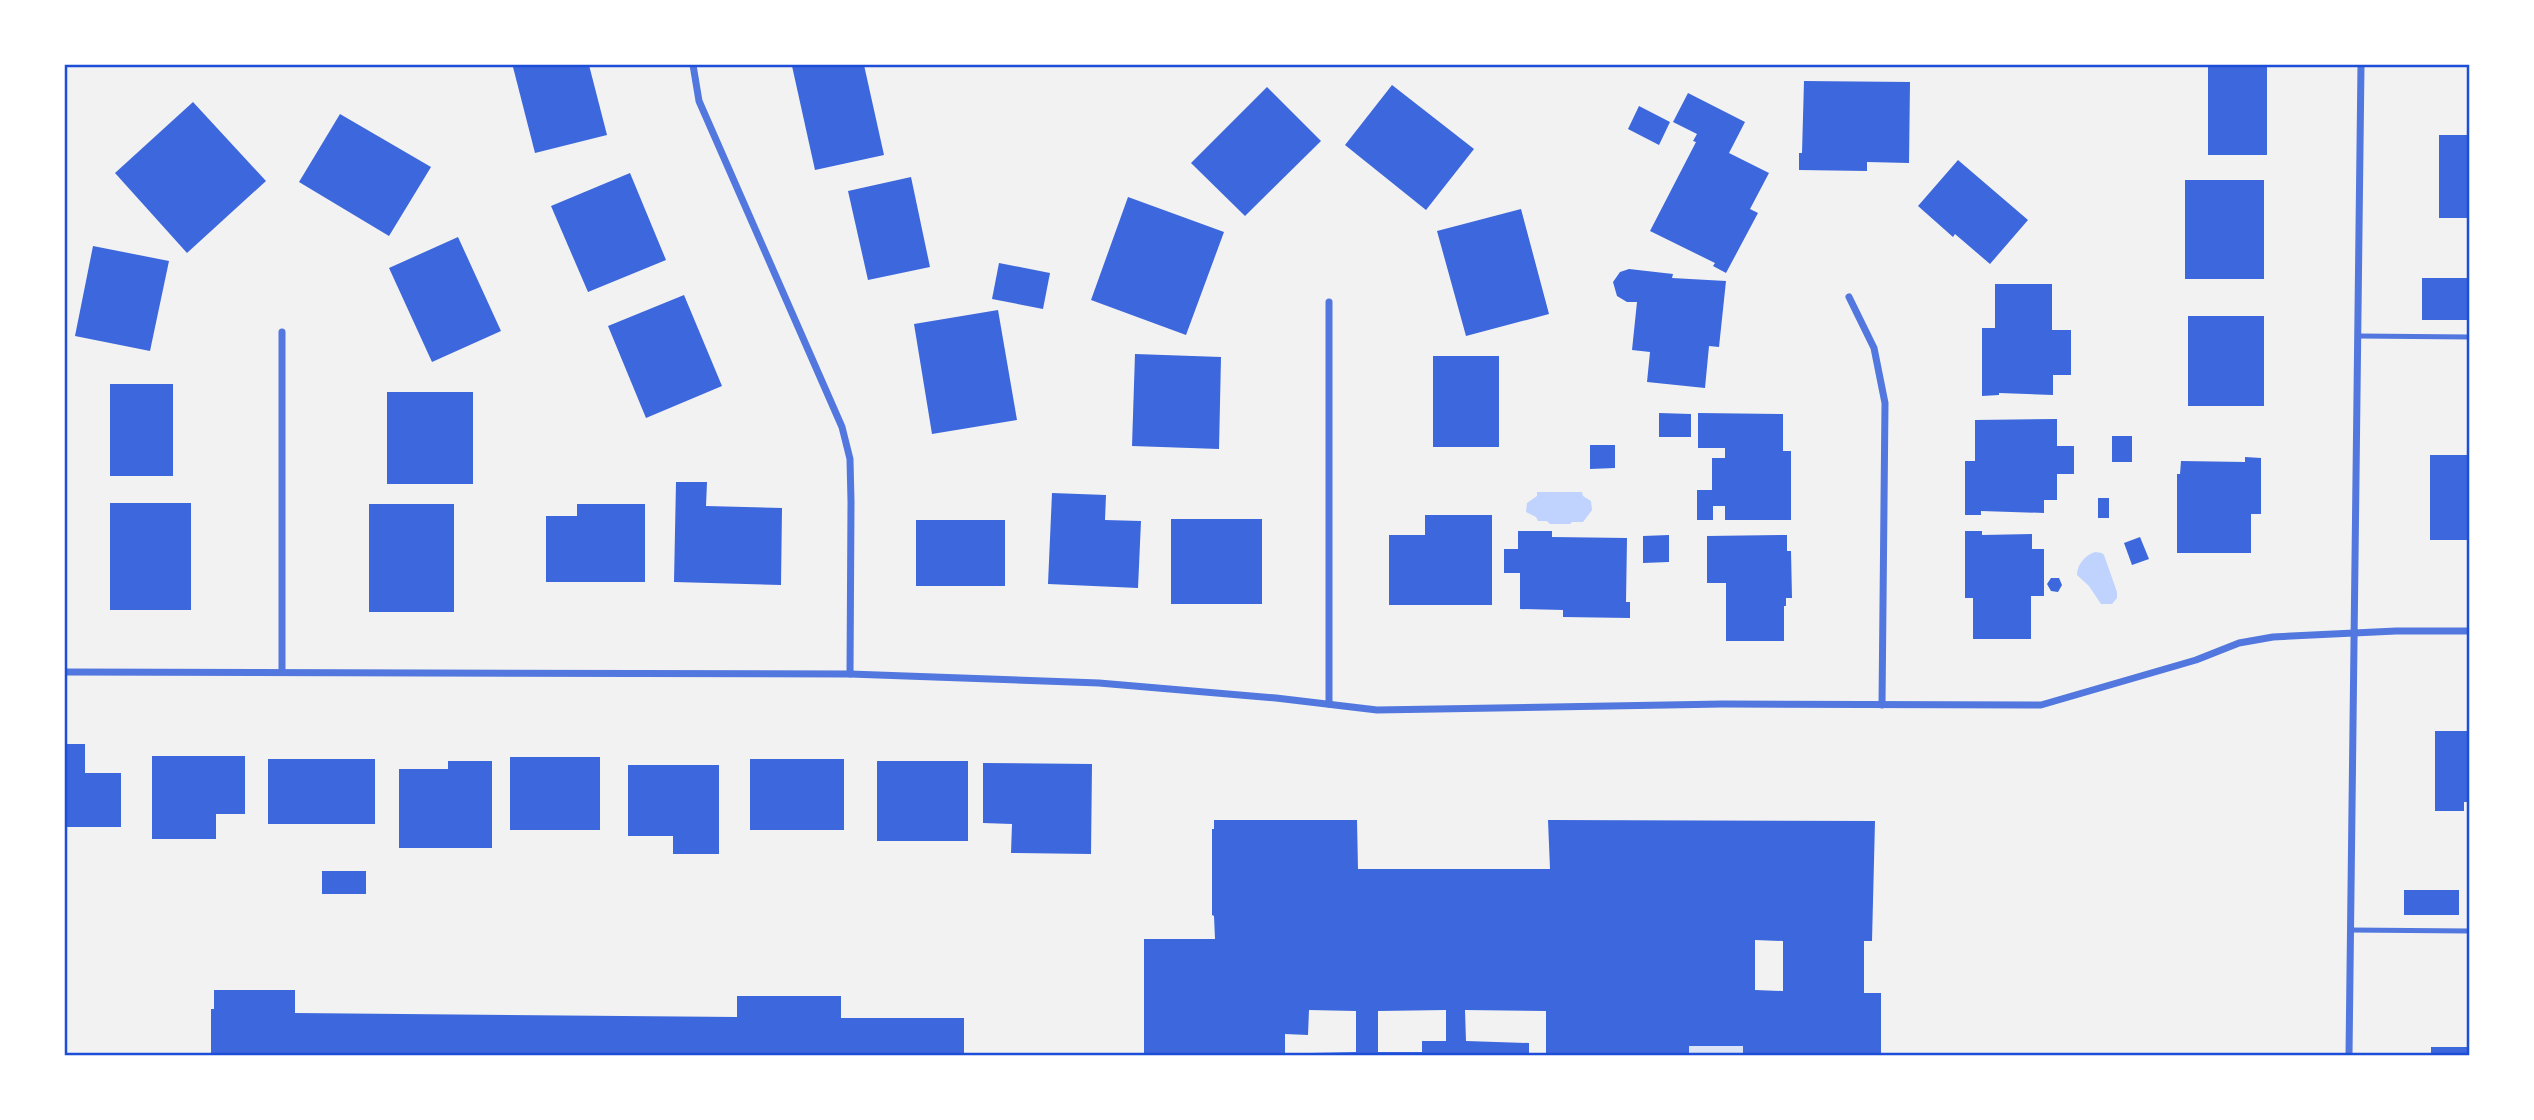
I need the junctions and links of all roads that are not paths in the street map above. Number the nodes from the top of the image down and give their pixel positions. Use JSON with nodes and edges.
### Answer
{"nodes":[{"id":1,"x":693,"y":65,"type":"edge"},
{"id":2,"x":2361,"y":65,"type":"edge"},
{"id":3,"x":1849,"y":297,"type":"dead end"},
{"id":4,"x":1329,"y":302,"type":"dead end"},
{"id":5,"x":282,"y":332,"type":"dead end"},
{"id":6,"x":2359,"y":336,"type":"junction"},
{"id":7,"x":2469,"y":337,"type":"edge"},
{"id":8,"x":2469,"y":631,"type":"edge"},
{"id":9,"x":2353,"y":634,"type":"junction"},
{"id":10,"x":65,"y":672,"type":"edge"},
{"id":11,"x":282,"y":672,"type":"junction"},
{"id":12,"x":850,"y":674,"type":"junction"},
{"id":13,"x":1328,"y":704,"type":"junction"},
{"id":14,"x":1882,"y":705,"type":"junction"},
{"id":15,"x":2349,"y":930,"type":"junction"},
{"id":16,"x":2469,"y":931,"type":"edge"},
{"id":17,"x":2349,"y":1055,"type":"edge"}],
"edges":[{"from":1,"to":12,"type":"street"},
{"from":2,"to":6,"type":"street"},
{"from":3,"to":14,"type":"street"},
{"from":4,"to":13,"type":"street"},
{"from":5,"to":11,"type":"street"},
{"from":6,"to":7,"type":"lane"},
{"from":6,"to":9,"type":"street"},
{"from":8,"to":9,"type":"street"},
{"from":9,"to":14,"type":"street"},
{"from":9,"to":15,"type":"street"},
{"from":10,"to":11,"type":"street"},
{"from":11,"to":12,"type":"street"},
{"from":12,"to":13,"type":"street"},
{"from":13,"to":14,"type":"street"},
{"from":15,"to":16,"type":"lane"},
{"from":15,"to":17,"type":"street"}]}
